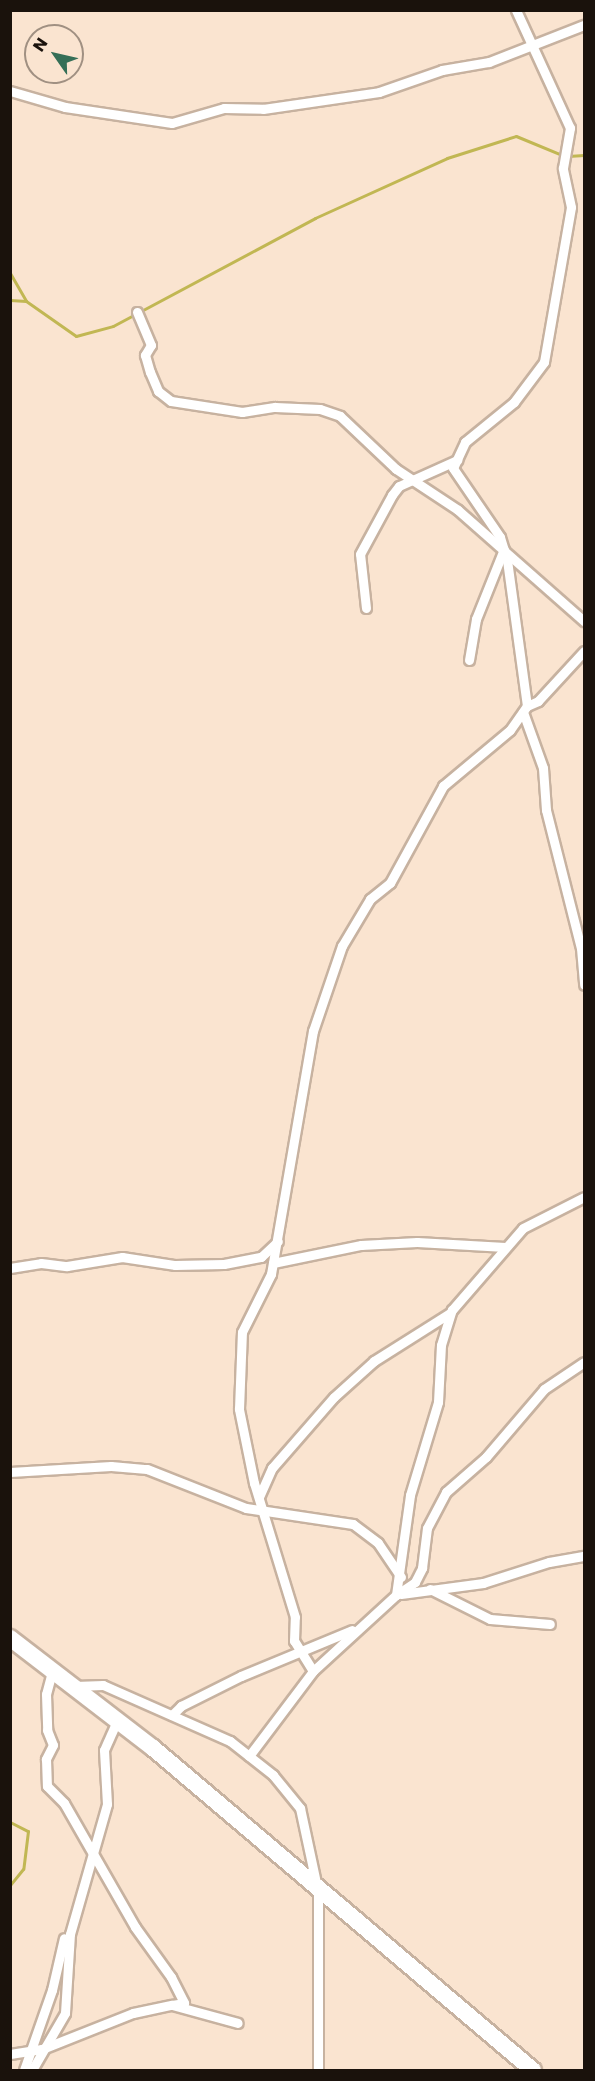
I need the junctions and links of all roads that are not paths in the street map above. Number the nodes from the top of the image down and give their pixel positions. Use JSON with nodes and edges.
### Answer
{"nodes":[{"id":1,"x":516,"y":10,"type":"edge"},
{"id":2,"x":585,"y":25,"type":"edge"},
{"id":3,"x":534,"y":44,"type":"junction"},
{"id":4,"x":10,"y":91,"type":"edge"},
{"id":5,"x":137,"y":312,"type":"dead end"},
{"id":6,"x":457,"y":460,"type":"junction"},
{"id":7,"x":415,"y":481,"type":"junction"},
{"id":8,"x":504,"y":549,"type":"junction"},
{"id":9,"x":366,"y":609,"type":"dead end"},
{"id":10,"x":585,"y":621,"type":"edge"},
{"id":11,"x":585,"y":651,"type":"edge"},
{"id":12,"x":469,"y":660,"type":"dead end"},
{"id":13,"x":525,"y":709,"type":"junction"},
{"id":14,"x":585,"y":985,"type":"edge"},
{"id":15,"x":585,"y":1197,"type":"edge"},
{"id":16,"x":279,"y":1240,"type":"junction"},
{"id":17,"x":505,"y":1247,"type":"junction"},
{"id":18,"x":273,"y":1263,"type":"junction"},
{"id":19,"x":10,"y":1268,"type":"edge"},
{"id":20,"x":450,"y":1313,"type":"junction"},
{"id":21,"x":585,"y":1362,"type":"edge"},
{"id":22,"x":10,"y":1472,"type":"edge"},
{"id":23,"x":258,"y":1499,"type":"junction"},
{"id":24,"x":262,"y":1512,"type":"junction"},
{"id":25,"x":585,"y":1556,"type":"edge"},
{"id":26,"x":401,"y":1577,"type":"junction"},
{"id":27,"x":430,"y":1589,"type":"junction"},
{"id":28,"x":396,"y":1595,"type":"junction"},
{"id":29,"x":550,"y":1624,"type":"dead end"},
{"id":30,"x":359,"y":1627,"type":"junction"},
{"id":31,"x":10,"y":1638,"type":"edge"},
{"id":32,"x":301,"y":1654,"type":"junction"},
{"id":33,"x":54,"y":1667,"type":"junction"},
{"id":34,"x":313,"y":1671,"type":"junction"},
{"id":35,"x":75,"y":1686,"type":"junction"},
{"id":36,"x":172,"y":1715,"type":"junction"},
{"id":37,"x":117,"y":1722,"type":"junction"},
{"id":38,"x":249,"y":1756,"type":"junction"},
{"id":39,"x":93,"y":1857,"type":"junction"},
{"id":40,"x":318,"y":1892,"type":"junction"},
{"id":41,"x":64,"y":1938,"type":"dead end"},
{"id":42,"x":172,"y":2005,"type":"junction"},
{"id":43,"x":238,"y":2023,"type":"dead end"},
{"id":44,"x":46,"y":2048,"type":"junction"},
{"id":45,"x":33,"y":2050,"type":"junction"},
{"id":46,"x":10,"y":2054,"type":"edge"},
{"id":47,"x":24,"y":2070,"type":"edge"},
{"id":48,"x":32,"y":2070,"type":"edge"},
{"id":49,"x":318,"y":2070,"type":"edge"},
{"id":50,"x":533,"y":2070,"type":"edge"}],
"edges":[{"from":1,"to":3,"type":"street"},
{"from":2,"to":3,"type":"street"},
{"from":3,"to":4,"type":"street"},
{"from":3,"to":6,"type":"street"},
{"from":5,"to":7,"type":"street"},
{"from":6,"to":7,"type":"street"},
{"from":6,"to":8,"type":"street"},
{"from":7,"to":8,"type":"street"},
{"from":7,"to":9,"type":"street"},
{"from":8,"to":10,"type":"street"},
{"from":8,"to":12,"type":"street"},
{"from":8,"to":13,"type":"street"},
{"from":11,"to":13,"type":"street"},
{"from":13,"to":14,"type":"street"},
{"from":13,"to":16,"type":"street"},
{"from":15,"to":17,"type":"street"},
{"from":16,"to":18,"type":"street"},
{"from":16,"to":19,"type":"street"},
{"from":17,"to":18,"type":"street"},
{"from":17,"to":20,"type":"street"},
{"from":18,"to":23,"type":"street"},
{"from":20,"to":23,"type":"street"},
{"from":20,"to":26,"type":"street"},
{"from":21,"to":28,"type":"street"},
{"from":22,"to":24,"type":"street"},
{"from":23,"to":24,"type":"street"},
{"from":24,"to":26,"type":"street"},
{"from":24,"to":32,"type":"street"},
{"from":25,"to":27,"type":"street"},
{"from":26,"to":28,"type":"street"},
{"from":27,"to":28,"type":"street"},
{"from":27,"to":29,"type":"street"},
{"from":28,"to":30,"type":"street"},
{"from":30,"to":32,"type":"street"},
{"from":30,"to":34,"type":"street"},
{"from":31,"to":33,"type":"highway"},
{"from":32,"to":34,"type":"street"},
{"from":32,"to":36,"type":"street"},
{"from":33,"to":35,"type":"highway"},
{"from":33,"to":39,"type":"street"},
{"from":34,"to":38,"type":"street"},
{"from":35,"to":36,"type":"street"},
{"from":35,"to":37,"type":"highway"},
{"from":36,"to":38,"type":"street"},
{"from":37,"to":39,"type":"street"},
{"from":37,"to":40,"type":"highway"},
{"from":38,"to":40,"type":"street"},
{"from":39,"to":42,"type":"street"},
{"from":39,"to":44,"type":"street"},
{"from":40,"to":49,"type":"street"},
{"from":40,"to":50,"type":"highway"},
{"from":41,"to":45,"type":"street"},
{"from":42,"to":43,"type":"street"},
{"from":42,"to":44,"type":"street"},
{"from":44,"to":45,"type":"street"},
{"from":44,"to":48,"type":"street"},
{"from":45,"to":46,"type":"street"},
{"from":45,"to":47,"type":"street"}]}
